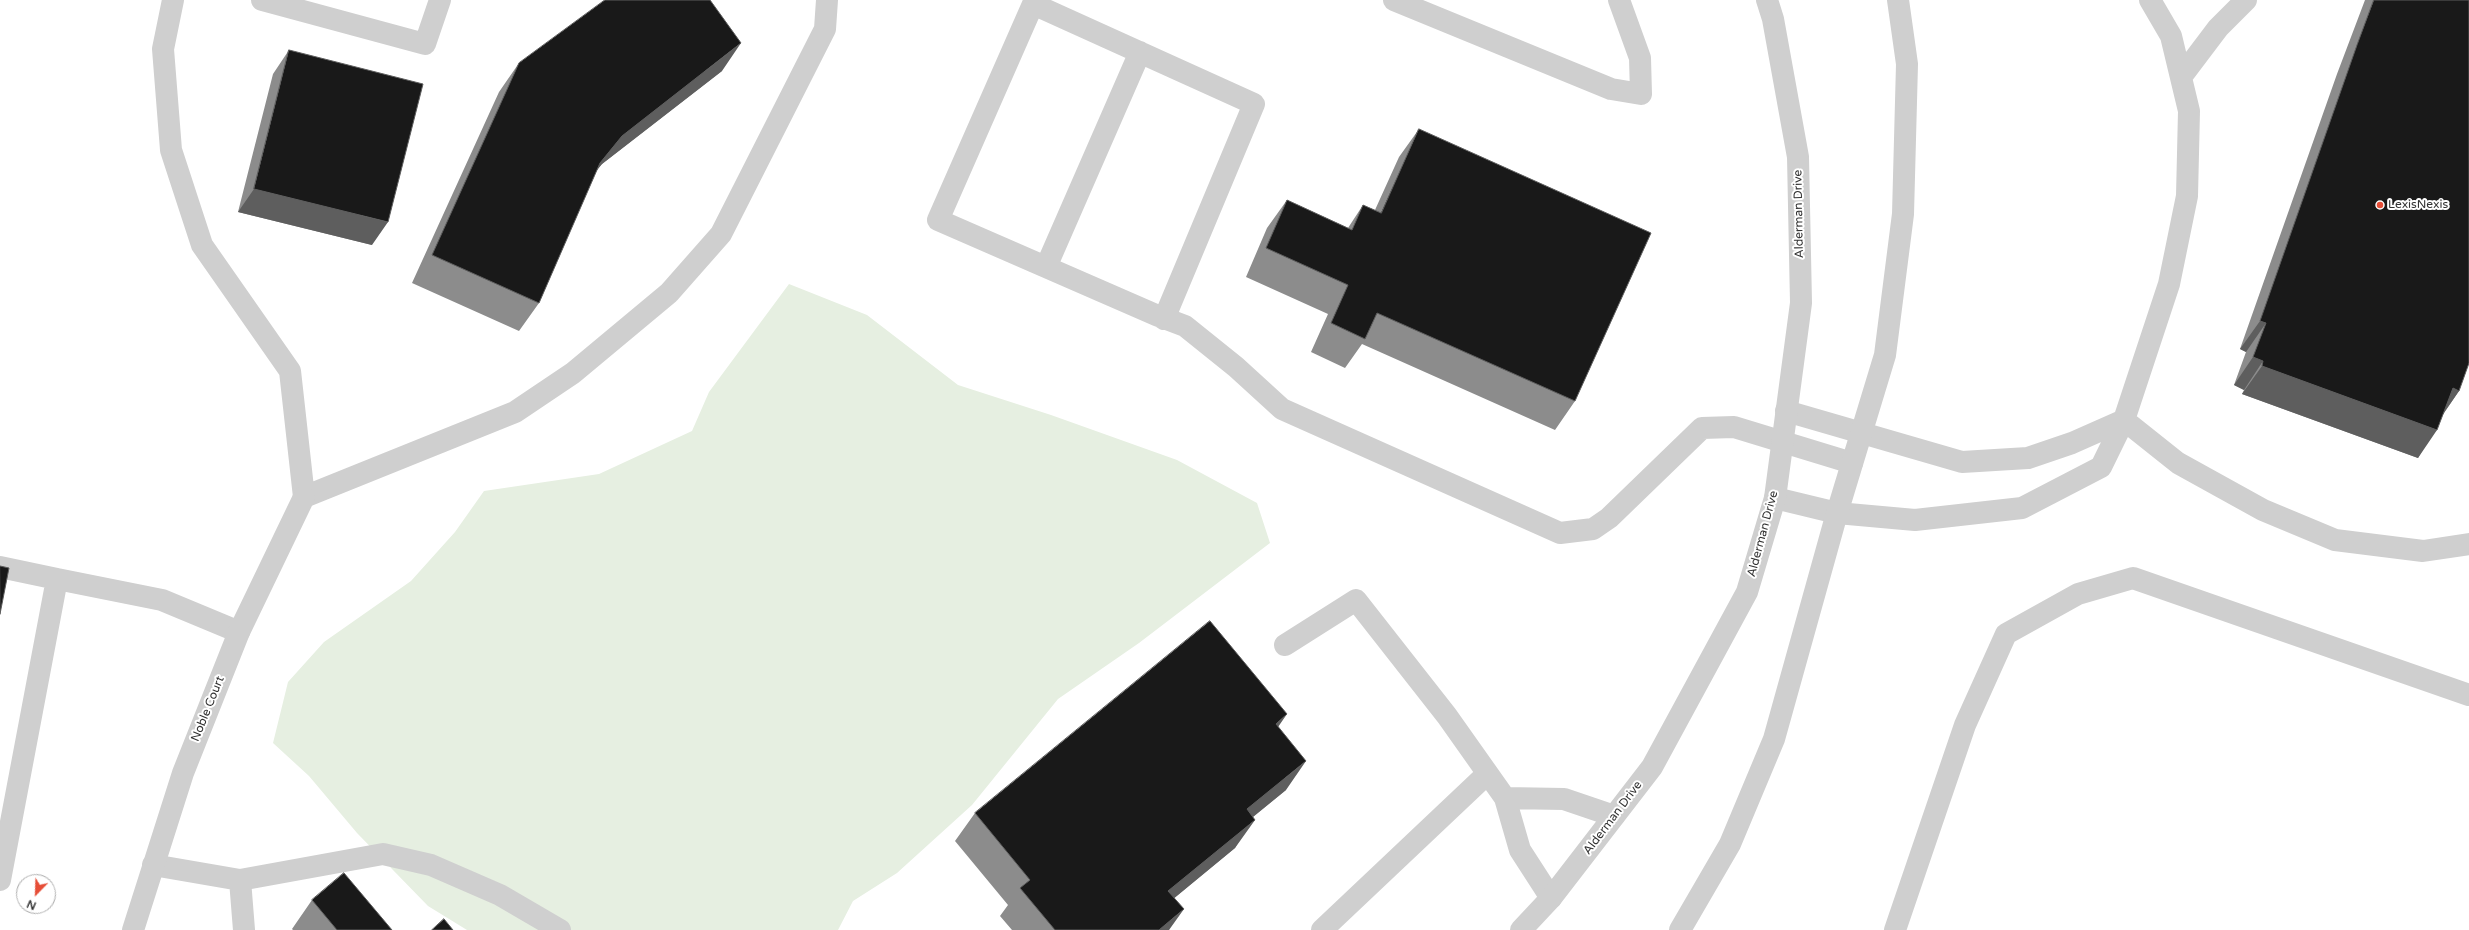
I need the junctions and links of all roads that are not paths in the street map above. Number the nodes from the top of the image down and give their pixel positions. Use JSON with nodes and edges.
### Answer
{"nodes":[{"id":1,"x":173,"y":0,"type":"edge"},
{"id":2,"x":262,"y":0,"type":"edge"},
{"id":3,"x":440,"y":0,"type":"edge"},
{"id":4,"x":827,"y":0,"type":"edge"},
{"id":5,"x":1394,"y":0,"type":"edge"},
{"id":6,"x":1619,"y":0,"type":"edge"},
{"id":7,"x":1767,"y":0,"type":"edge"},
{"id":8,"x":1898,"y":0,"type":"edge"},
{"id":9,"x":2150,"y":0,"type":"edge"},
{"id":10,"x":2246,"y":0,"type":"edge"},
{"id":11,"x":1140,"y":52,"type":"junction"},
{"id":12,"x":2181,"y":77,"type":"junction"},
{"id":13,"x":1046,"y":267,"type":"junction"},
{"id":14,"x":1164,"y":319,"type":"junction"},
{"id":15,"x":1786,"y":411,"type":"junction"},
{"id":16,"x":2124,"y":420,"type":"junction"},
{"id":17,"x":1861,"y":433,"type":"junction"},
{"id":18,"x":1783,"y":443,"type":"junction"},
{"id":19,"x":1852,"y":463,"type":"junction"},
{"id":20,"x":304,"y":497,"type":"junction"},
{"id":21,"x":1775,"y":498,"type":"junction"},
{"id":22,"x":1837,"y":514,"type":"junction"},
{"id":23,"x":2469,"y":544,"type":"edge"},
{"id":24,"x":0,"y":567,"type":"edge"},
{"id":25,"x":57,"y":578,"type":"junction"},
{"id":26,"x":239,"y":632,"type":"junction"},
{"id":27,"x":1285,"y":645,"type":"dead end"},
{"id":28,"x":2469,"y":695,"type":"edge"},
{"id":29,"x":1488,"y":774,"type":"junction"},
{"id":30,"x":1506,"y":798,"type":"junction"},
{"id":31,"x":1614,"y":816,"type":"junction"},
{"id":32,"x":153,"y":865,"type":"junction"},
{"id":33,"x":0,"y":880,"type":"edge"},
{"id":34,"x":240,"y":880,"type":"junction"},
{"id":35,"x":1551,"y":898,"type":"junction"},
{"id":36,"x":133,"y":930,"type":"edge"},
{"id":37,"x":244,"y":930,"type":"edge"},
{"id":38,"x":560,"y":930,"type":"edge"},
{"id":39,"x":1322,"y":930,"type":"edge"},
{"id":40,"x":1521,"y":930,"type":"edge"},
{"id":41,"x":1680,"y":930,"type":"edge"},
{"id":42,"x":1895,"y":930,"type":"edge"}],
"edges":[{"from":1,"to":20,"type":"street"},
{"from":2,"to":3,"type":"street"},
{"from":4,"to":20,"type":"street"},
{"from":5,"to":6,"type":"street"},
{"from":7,"to":15,"type":"street","name":"Alderman Drive"},
{"from":8,"to":17,"type":"street"},
{"from":9,"to":12,"type":"street"},
{"from":10,"to":12,"type":"street"},
{"from":11,"to":13,"type":"street"},
{"from":11,"to":13,"type":"street"},
{"from":11,"to":14,"type":"street"},
{"from":12,"to":16,"type":"street"},
{"from":13,"to":14,"type":"street"},
{"from":14,"to":18,"type":"street"},
{"from":15,"to":17,"type":"street"},
{"from":15,"to":18,"type":"street","name":"Alderman Drive"},
{"from":16,"to":17,"type":"street"},
{"from":16,"to":22,"type":"street"},
{"from":16,"to":23,"type":"street"},
{"from":17,"to":19,"type":"street"},
{"from":18,"to":19,"type":"street"},
{"from":18,"to":21,"type":"street","name":"Alderman Drive"},
{"from":19,"to":22,"type":"street"},
{"from":20,"to":26,"type":"street","name":"Noble Court"},
{"from":21,"to":22,"type":"street"},
{"from":21,"to":31,"type":"street","name":"Alderman Drive"},
{"from":22,"to":41,"type":"street"},
{"from":24,"to":25,"type":"street"},
{"from":25,"to":26,"type":"street"},
{"from":25,"to":33,"type":"street"},
{"from":26,"to":32,"type":"street","name":"Noble Court"},
{"from":27,"to":29,"type":"street"},
{"from":28,"to":42,"type":"street"},
{"from":29,"to":30,"type":"street"},
{"from":29,"to":39,"type":"street"},
{"from":30,"to":31,"type":"street"},
{"from":30,"to":35,"type":"street"},
{"from":31,"to":35,"type":"street","name":"Alderman Drive"},
{"from":32,"to":34,"type":"street"},
{"from":32,"to":36,"type":"street","name":"Noble Court"},
{"from":34,"to":37,"type":"street"},
{"from":34,"to":38,"type":"street"},
{"from":35,"to":40,"type":"street","name":"Alderman Drive"}]}
